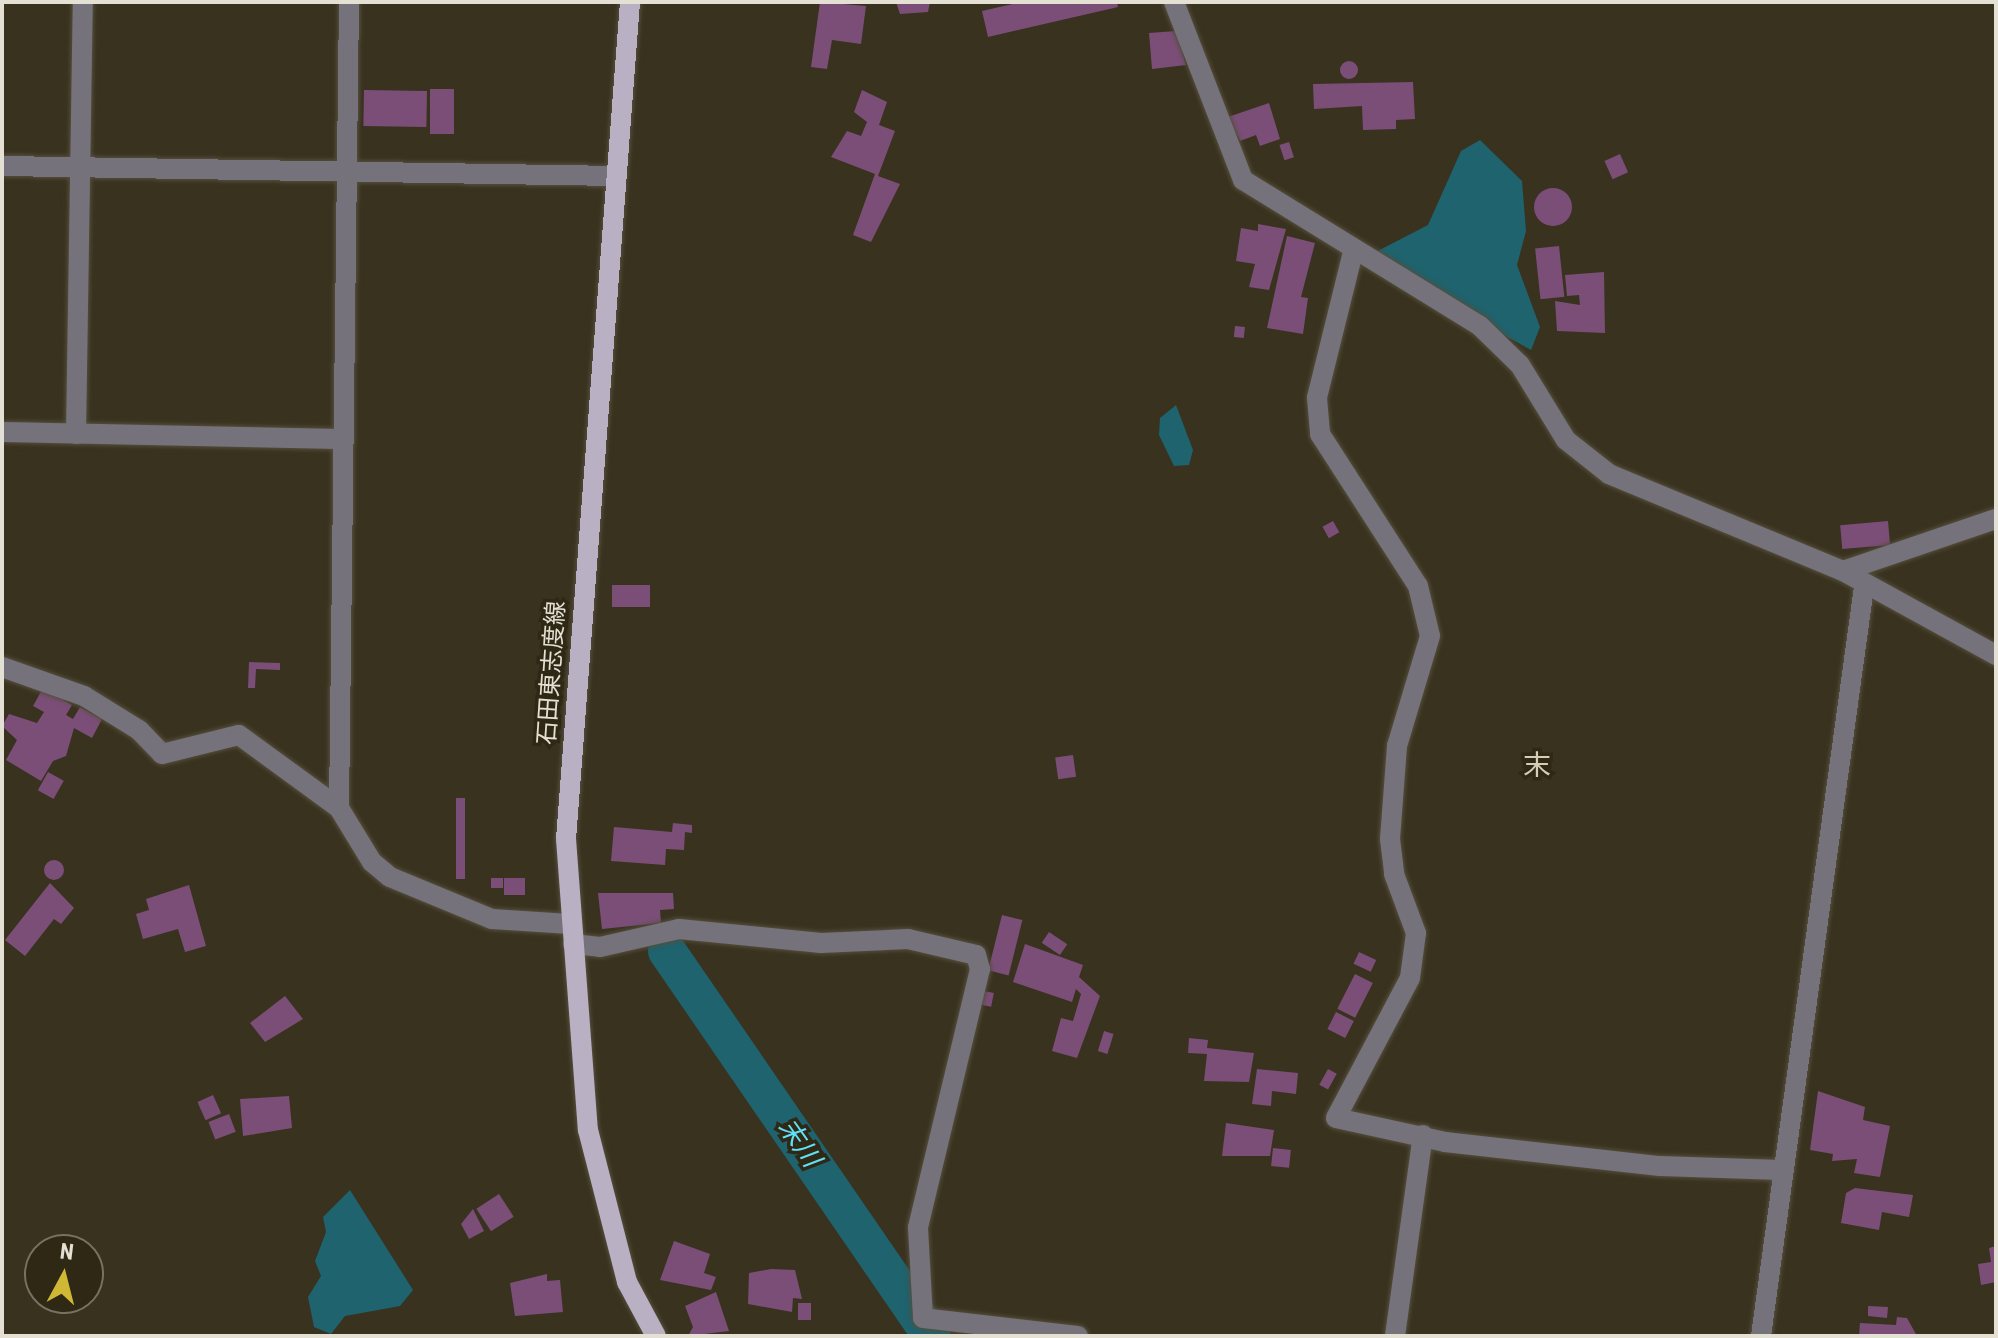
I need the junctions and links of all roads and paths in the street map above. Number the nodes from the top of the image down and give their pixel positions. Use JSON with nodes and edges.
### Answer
{"nodes":[{"id":1,"x":83,"y":2,"type":"edge"},
{"id":2,"x":349,"y":2,"type":"edge"},
{"id":3,"x":630,"y":2,"type":"edge"},
{"id":4,"x":1174,"y":2,"type":"edge"},
{"id":5,"x":2,"y":166,"type":"edge"},
{"id":6,"x":81,"y":167,"type":"junction"},
{"id":7,"x":347,"y":170,"type":"junction"},
{"id":8,"x":616,"y":176,"type":"junction"},
{"id":9,"x":1353,"y":252,"type":"junction"},
{"id":10,"x":2,"y":432,"type":"edge"},
{"id":11,"x":76,"y":434,"type":"junction"},
{"id":12,"x":341,"y":439,"type":"junction"},
{"id":13,"x":1996,"y":519,"type":"edge"},
{"id":14,"x":1843,"y":571,"type":"junction"},
{"id":15,"x":1864,"y":587,"type":"junction"},
{"id":16,"x":1996,"y":655,"type":"edge"},
{"id":17,"x":2,"y":667,"type":"edge"},
{"id":18,"x":339,"y":808,"type":"junction"},
{"id":19,"x":572,"y":934,"type":"junction"},
{"id":20,"x":1423,"y":1135,"type":"junction"},
{"id":21,"x":1781,"y":1170,"type":"junction"},
{"id":22,"x":656,"y":1336,"type":"edge"},
{"id":23,"x":1078,"y":1336,"type":"edge"},
{"id":24,"x":1395,"y":1336,"type":"edge"},
{"id":25,"x":1761,"y":1336,"type":"edge"}],
"edges":[{"from":1,"to":6,"type":"street"},
{"from":2,"to":7,"type":"street"},
{"from":3,"to":8,"type":"main road","name":"石田東志度線"},
{"from":4,"to":9,"type":"street"},
{"from":5,"to":6,"type":"street"},
{"from":6,"to":7,"type":"street"},
{"from":6,"to":11,"type":"street"},
{"from":7,"to":8,"type":"street"},
{"from":7,"to":12,"type":"street"},
{"from":8,"to":19,"type":"main road","name":"石田東志度線"},
{"from":9,"to":14,"type":"street"},
{"from":9,"to":20,"type":"street"},
{"from":10,"to":11,"type":"street"},
{"from":11,"to":12,"type":"street"},
{"from":12,"to":18,"type":"street"},
{"from":13,"to":14,"type":"street"},
{"from":14,"to":15,"type":"street"},
{"from":15,"to":16,"type":"street"},
{"from":15,"to":21,"type":"street"},
{"from":17,"to":18,"type":"street"},
{"from":18,"to":19,"type":"street"},
{"from":19,"to":22,"type":"main road","name":"石田東志度線"},
{"from":19,"to":23,"type":"street"},
{"from":20,"to":21,"type":"street"},
{"from":20,"to":24,"type":"street"},
{"from":21,"to":25,"type":"street"}]}
